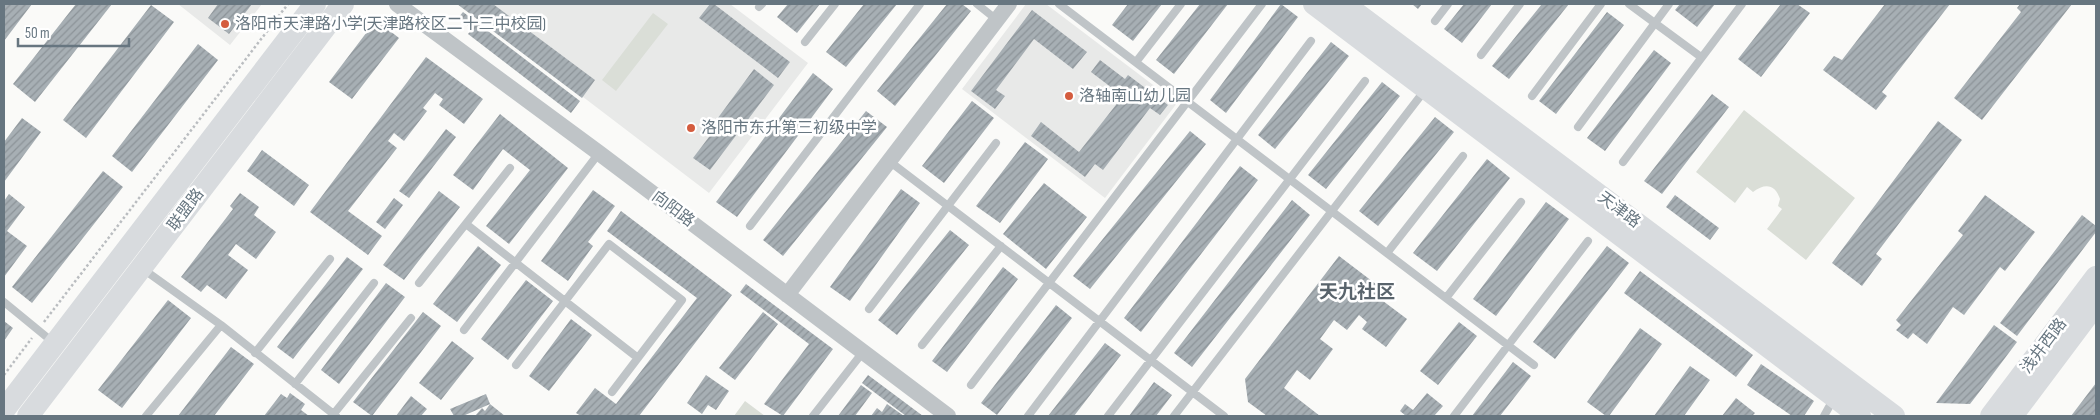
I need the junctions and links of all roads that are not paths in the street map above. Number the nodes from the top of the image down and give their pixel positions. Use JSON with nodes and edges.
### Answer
{"nodes":[{"id":1,"x":315,"y":4,"type":"edge"},
{"id":2,"x":343,"y":4,"type":"edge"},
{"id":3,"x":397,"y":4,"type":"edge"},
{"id":4,"x":835,"y":4,"type":"edge"},
{"id":5,"x":920,"y":4,"type":"edge"},
{"id":6,"x":977,"y":4,"type":"edge"},
{"id":7,"x":1009,"y":4,"type":"edge"},
{"id":8,"x":1060,"y":4,"type":"edge"},
{"id":9,"x":1181,"y":4,"type":"edge"},
{"id":10,"x":1262,"y":4,"type":"edge"},
{"id":11,"x":1314,"y":4,"type":"edge"},
{"id":12,"x":1344,"y":4,"type":"edge"},
{"id":13,"x":1448,"y":4,"type":"edge"},
{"id":14,"x":1520,"y":4,"type":"edge"},
{"id":15,"x":1601,"y":4,"type":"edge"},
{"id":16,"x":1629,"y":4,"type":"edge"},
{"id":17,"x":1669,"y":4,"type":"edge"},
{"id":18,"x":1742,"y":4,"type":"edge"},
{"id":19,"x":997,"y":20,"type":"junction"},
{"id":20,"x":1435,"y":20,"type":"dead end"},
{"id":21,"x":1654,"y":23,"type":"junction"},
{"id":22,"x":1310,"y":41,"type":"dead end"},
{"id":23,"x":805,"y":42,"type":"dead end"},
{"id":24,"x":1481,"y":55,"type":"dead end"},
{"id":25,"x":1700,"y":57,"type":"junction"},
{"id":26,"x":1136,"y":62,"type":"junction"},
{"id":27,"x":1431,"y":81,"type":"junction"},
{"id":28,"x":1365,"y":82,"type":"dead end"},
{"id":29,"x":1532,"y":96,"type":"dead end"},
{"id":30,"x":1188,"y":101,"type":"junction"},
{"id":31,"x":1578,"y":126,"type":"dead end"},
{"id":32,"x":1237,"y":139,"type":"junction"},
{"id":33,"x":996,"y":143,"type":"dead end"},
{"id":34,"x":599,"y":153,"type":"junction"},
{"id":35,"x":1463,"y":156,"type":"dead end"},
{"id":36,"x":889,"y":161,"type":"junction"},
{"id":37,"x":1623,"y":162,"type":"dead end"},
{"id":38,"x":510,"y":168,"type":"dead end"},
{"id":39,"x":1290,"y":179,"type":"junction"},
{"id":40,"x":1521,"y":202,"type":"dead end"},
{"id":41,"x":948,"y":206,"type":"junction"},
{"id":42,"x":1332,"y":211,"type":"junction"},
{"id":43,"x":466,"y":224,"type":"junction"},
{"id":44,"x":750,"y":226,"type":"dead end"},
{"id":45,"x":1588,"y":241,"type":"dead end"},
{"id":46,"x":1001,"y":246,"type":"junction"},
{"id":47,"x":1387,"y":253,"type":"junction"},
{"id":48,"x":330,"y":259,"type":"dead end"},
{"id":49,"x":515,"y":263,"type":"junction"},
{"id":50,"x":142,"y":268,"type":"junction"},
{"id":51,"x":2096,"y":277,"type":"edge"},
{"id":52,"x":1049,"y":282,"type":"junction"},
{"id":53,"x":374,"y":283,"type":"dead end"},
{"id":54,"x":419,"y":283,"type":"dead end"},
{"id":55,"x":787,"y":295,"type":"junction"},
{"id":56,"x":1446,"y":298,"type":"junction"},
{"id":57,"x":565,"y":301,"type":"junction"},
{"id":58,"x":4,"y":302,"type":"edge"},
{"id":59,"x":2096,"y":304,"type":"edge"},
{"id":60,"x":869,"y":309,"type":"dead end"},
{"id":61,"x":411,"y":318,"type":"dead end"},
{"id":62,"x":1100,"y":321,"type":"junction"},
{"id":63,"x":221,"y":325,"type":"junction"},
{"id":64,"x":464,"y":330,"type":"dead end"},
{"id":65,"x":922,"y":345,"type":"dead end"},
{"id":66,"x":1508,"y":345,"type":"junction"},
{"id":67,"x":58,"y":347,"type":"junction"},
{"id":68,"x":863,"y":352,"type":"junction"},
{"id":69,"x":256,"y":353,"type":"junction"},
{"id":70,"x":638,"y":358,"type":"junction"},
{"id":71,"x":1151,"y":360,"type":"junction"},
{"id":72,"x":516,"y":365,"type":"dead end"},
{"id":73,"x":1534,"y":365,"type":"dead end"},
{"id":74,"x":295,"y":384,"type":"junction"},
{"id":75,"x":971,"y":385,"type":"dead end"},
{"id":76,"x":612,"y":392,"type":"dead end"},
{"id":77,"x":1193,"y":392,"type":"junction"},
{"id":78,"x":1835,"y":397,"type":"junction"},
{"id":79,"x":4,"y":410,"type":"edge"},
{"id":80,"x":28,"y":416,"type":"edge"},
{"id":81,"x":146,"y":416,"type":"edge"},
{"id":82,"x":334,"y":416,"type":"edge"},
{"id":83,"x":813,"y":416,"type":"edge"},
{"id":84,"x":948,"y":416,"type":"edge"},
{"id":85,"x":1028,"y":416,"type":"edge"},
{"id":86,"x":1108,"y":416,"type":"edge"},
{"id":87,"x":1174,"y":416,"type":"edge"},
{"id":88,"x":1224,"y":416,"type":"edge"},
{"id":89,"x":1454,"y":416,"type":"edge"},
{"id":90,"x":1824,"y":416,"type":"edge"},
{"id":91,"x":1860,"y":416,"type":"edge"},
{"id":92,"x":1894,"y":416,"type":"edge"},
{"id":93,"x":1991,"y":416,"type":"edge"},
{"id":94,"x":2012,"y":416,"type":"edge"}],
"edges":[{"from":1,"to":67,"type":"main road","name":"联盟路"},
{"from":2,"to":50,"type":"main road","name":"联盟路"},
{"from":3,"to":34,"type":"street","name":"向阳路"},
{"from":4,"to":23,"type":"lane"},
{"from":5,"to":44,"type":"lane"},
{"from":6,"to":19,"type":"lane"},
{"from":7,"to":19,"type":"street"},
{"from":8,"to":26,"type":"lane"},
{"from":9,"to":26,"type":"lane"},
{"from":10,"to":30,"type":"lane"},
{"from":11,"to":27,"type":"main road","name":"天津路"},
{"from":12,"to":27,"type":"main road","name":"天津路"},
{"from":13,"to":20,"type":"lane"},
{"from":14,"to":24,"type":"lane"},
{"from":15,"to":29,"type":"lane"},
{"from":16,"to":21,"type":"lane"},
{"from":17,"to":21,"type":"lane"},
{"from":18,"to":25,"type":"lane"},
{"from":19,"to":36,"type":"street"},
{"from":21,"to":25,"type":"lane"},
{"from":21,"to":31,"type":"lane"},
{"from":22,"to":32,"type":"lane"},
{"from":25,"to":37,"type":"lane"},
{"from":26,"to":30,"type":"lane"},
{"from":27,"to":42,"type":"lane"},
{"from":27,"to":78,"type":"main road","name":"天津路"},
{"from":27,"to":92,"type":"main road","name":"天津路"},
{"from":28,"to":39,"type":"lane"},
{"from":30,"to":32,"type":"lane"},
{"from":30,"to":52,"type":"lane"},
{"from":32,"to":39,"type":"lane"},
{"from":32,"to":62,"type":"lane"},
{"from":33,"to":41,"type":"lane"},
{"from":34,"to":49,"type":"lane"},
{"from":34,"to":55,"type":"street","name":"向阳路"},
{"from":35,"to":47,"type":"lane"},
{"from":36,"to":41,"type":"lane"},
{"from":36,"to":55,"type":"street"},
{"from":38,"to":43,"type":"lane"},
{"from":39,"to":42,"type":"lane"},
{"from":39,"to":71,"type":"lane"},
{"from":40,"to":56,"type":"lane"},
{"from":41,"to":46,"type":"lane"},
{"from":41,"to":60,"type":"lane"},
{"from":42,"to":47,"type":"lane"},
{"from":42,"to":77,"type":"lane"},
{"from":43,"to":49,"type":"lane"},
{"from":43,"to":54,"type":"lane"},
{"from":45,"to":66,"type":"lane"},
{"from":46,"to":52,"type":"lane"},
{"from":46,"to":65,"type":"lane"},
{"from":47,"to":56,"type":"lane"},
{"from":48,"to":69,"type":"lane"},
{"from":49,"to":57,"type":"lane"},
{"from":49,"to":64,"type":"lane"},
{"from":50,"to":63,"type":"lane"},
{"from":50,"to":67,"type":"main road","name":"联盟路"},
{"from":51,"to":93,"type":"main road","name":"浅井西路"},
{"from":52,"to":62,"type":"lane"},
{"from":52,"to":75,"type":"lane"},
{"from":53,"to":74,"type":"lane"},
{"from":55,"to":68,"type":"street","name":"向阳路"},
{"from":56,"to":66,"type":"lane"},
{"from":57,"to":70,"type":"lane"},
{"from":57,"to":70,"type":"lane"},
{"from":57,"to":72,"type":"lane"},
{"from":58,"to":67,"type":"lane"},
{"from":59,"to":94,"type":"main road","name":"浅井西路"},
{"from":61,"to":82,"type":"lane"},
{"from":62,"to":71,"type":"lane"},
{"from":62,"to":85,"type":"lane"},
{"from":63,"to":69,"type":"lane"},
{"from":63,"to":81,"type":"lane"},
{"from":66,"to":73,"type":"lane"},
{"from":66,"to":89,"type":"lane"},
{"from":67,"to":79,"type":"main road","name":"联盟路"},
{"from":67,"to":80,"type":"main road","name":"联盟路"},
{"from":68,"to":83,"type":"lane"},
{"from":68,"to":84,"type":"street","name":"向阳路"},
{"from":69,"to":74,"type":"lane"},
{"from":70,"to":76,"type":"lane"},
{"from":71,"to":77,"type":"lane"},
{"from":71,"to":86,"type":"lane"},
{"from":74,"to":82,"type":"lane"},
{"from":77,"to":87,"type":"lane"},
{"from":77,"to":88,"type":"lane"},
{"from":78,"to":90,"type":"lane"},
{"from":78,"to":91,"type":"main road","name":"天津路"}]}
